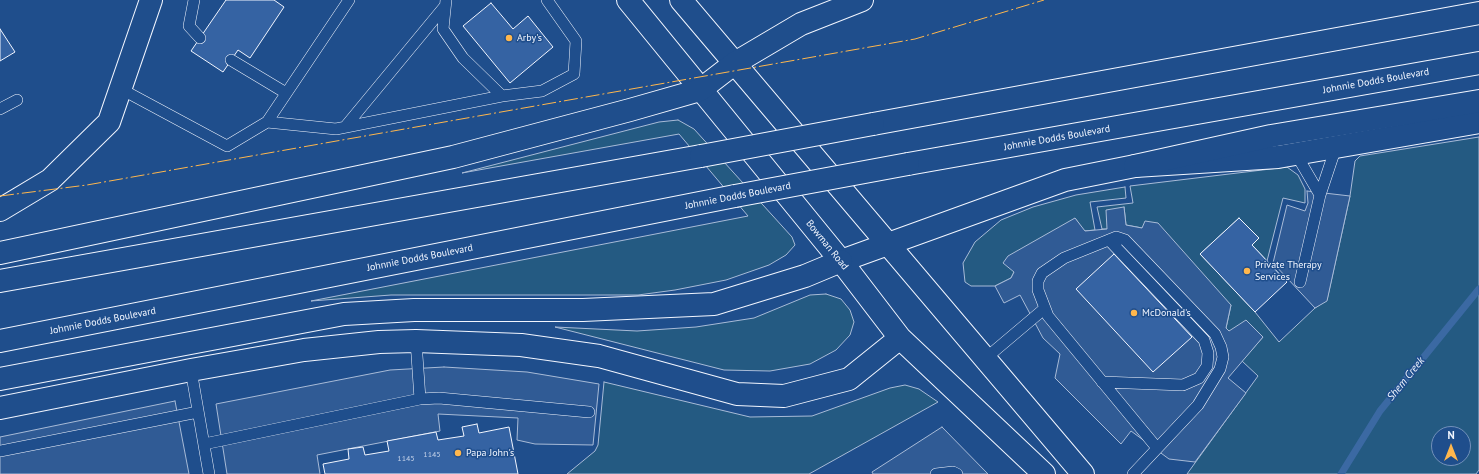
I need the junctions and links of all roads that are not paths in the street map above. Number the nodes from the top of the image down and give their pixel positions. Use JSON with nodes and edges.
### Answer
{"nodes":[{"id":1,"x":150,"y":0,"type":"edge"},
{"id":2,"x":194,"y":0,"type":"edge"},
{"id":3,"x":349,"y":0,"type":"edge"},
{"id":4,"x":547,"y":0,"type":"edge"},
{"id":5,"x":628,"y":0,"type":"edge"},
{"id":6,"x":681,"y":0,"type":"edge"},
{"id":7,"x":862,"y":0,"type":"edge"},
{"id":8,"x":445,"y":3,"type":"edge"},
{"id":9,"x":1479,"y":13,"type":"edge"},
{"id":10,"x":200,"y":38,"type":"dead end"},
{"id":11,"x":231,"y":60,"type":"dead end"},
{"id":12,"x":735,"y":63,"type":"junction"},
{"id":13,"x":1479,"y":63,"type":"edge"},
{"id":14,"x":120,"y":89,"type":"junction"},
{"id":15,"x":700,"y":90,"type":"junction"},
{"id":16,"x":286,"y":94,"type":"junction"},
{"id":17,"x":502,"y":96,"type":"junction"},
{"id":18,"x":17,"y":100,"type":"dead end"},
{"id":19,"x":1479,"y":101,"type":"edge"},
{"id":20,"x":0,"y":109,"type":"edge"},
{"id":21,"x":267,"y":122,"type":"junction"},
{"id":22,"x":1479,"y":122,"type":"edge"},
{"id":23,"x":345,"y":127,"type":"junction"},
{"id":24,"x":1336,"y":147,"type":"junction"},
{"id":25,"x":1296,"y":154,"type":"junction"},
{"id":26,"x":1135,"y":166,"type":"junction"},
{"id":27,"x":1320,"y":195,"type":"junction"},
{"id":28,"x":0,"y":210,"type":"edge"},
{"id":29,"x":1110,"y":240,"type":"junction"},
{"id":30,"x":887,"y":244,"type":"junction"},
{"id":31,"x":0,"y":253,"type":"edge"},
{"id":32,"x":841,"y":261,"type":"junction"},
{"id":33,"x":0,"y":281,"type":"edge"},
{"id":34,"x":1300,"y":282,"type":"dead end"},
{"id":35,"x":1044,"y":309,"type":"junction"},
{"id":36,"x":900,"y":338,"type":"junction"},
{"id":37,"x":0,"y":341,"type":"edge"},
{"id":38,"x":416,"y":341,"type":"junction"},
{"id":39,"x":986,"y":358,"type":"junction"},
{"id":40,"x":191,"y":370,"type":"junction"},
{"id":41,"x":0,"y":379,"type":"edge"},
{"id":42,"x":1102,"y":382,"type":"junction"},
{"id":43,"x":420,"y":399,"type":"junction"},
{"id":44,"x":0,"y":408,"type":"edge"},
{"id":45,"x":198,"y":412,"type":"junction"},
{"id":46,"x":589,"y":412,"type":"dead end"},
{"id":47,"x":204,"y":444,"type":"junction"},
{"id":48,"x":1157,"y":448,"type":"junction"},
{"id":49,"x":0,"y":451,"type":"edge"},
{"id":50,"x":209,"y":474,"type":"edge"},
{"id":51,"x":936,"y":474,"type":"edge"},
{"id":52,"x":957,"y":474,"type":"edge"},
{"id":53,"x":1044,"y":474,"type":"edge"},
{"id":54,"x":1083,"y":474,"type":"edge"},
{"id":55,"x":1133,"y":474,"type":"edge"}],
"edges":[{"from":1,"to":14,"type":"main road"},
{"from":2,"to":10,"type":"lane"},
{"from":3,"to":16,"type":"lane"},
{"from":4,"to":17,"type":"lane"},
{"from":5,"to":15,"type":"main road","name":"Bowman Road"},
{"from":6,"to":12,"type":"main road"},
{"from":7,"to":12,"type":"main road"},
{"from":8,"to":17,"type":"lane"},
{"from":8,"to":23,"type":"lane"},
{"from":9,"to":33,"type":"main road","bridge":true},
{"from":11,"to":16,"type":"lane"},
{"from":12,"to":15,"type":"main road"},
{"from":12,"to":30,"type":"main road"},
{"from":13,"to":37,"type":"main road","name":"Johnnie Dodds Boulevard","bridge":true},
{"from":14,"to":21,"type":"lane"},
{"from":14,"to":28,"type":"main road"},
{"from":15,"to":31,"type":"main road"},
{"from":15,"to":32,"type":"main road","name":"Bowman Road"},
{"from":16,"to":21,"type":"lane"},
{"from":17,"to":23,"type":"lane"},
{"from":18,"to":20,"type":"lane"},
{"from":19,"to":26,"type":"main road"},
{"from":21,"to":23,"type":"lane"},
{"from":22,"to":24,"type":"main road"},
{"from":24,"to":25,"type":"main road"},
{"from":24,"to":27,"type":"lane"},
{"from":25,"to":26,"type":"main road"},
{"from":25,"to":27,"type":"lane"},
{"from":26,"to":30,"type":"main road"},
{"from":27,"to":34,"type":"lane"},
{"from":29,"to":35,"type":"lane"},
{"from":29,"to":42,"type":"lane"},
{"from":29,"to":48,"type":"lane"},
{"from":30,"to":32,"type":"main road"},
{"from":30,"to":39,"type":"main road"},
{"from":32,"to":36,"type":"main road","name":"Bowman Road"},
{"from":32,"to":41,"type":"main road"},
{"from":35,"to":39,"type":"lane"},
{"from":35,"to":42,"type":"lane"},
{"from":36,"to":38,"type":"main road"},
{"from":36,"to":53,"type":"main road","name":"Bowman Road"},
{"from":38,"to":40,"type":"main road"},
{"from":38,"to":43,"type":"lane"},
{"from":39,"to":54,"type":"main road"},
{"from":40,"to":44,"type":"main road"},
{"from":40,"to":45,"type":"lane"},
{"from":42,"to":48,"type":"lane"},
{"from":43,"to":46,"type":"lane"},
{"from":43,"to":47,"type":"lane"},
{"from":45,"to":47,"type":"lane"},
{"from":45,"to":49,"type":"lane"},
{"from":47,"to":50,"type":"lane"},
{"from":48,"to":55,"type":"lane"},
{"from":51,"to":52,"type":"lane"}]}
